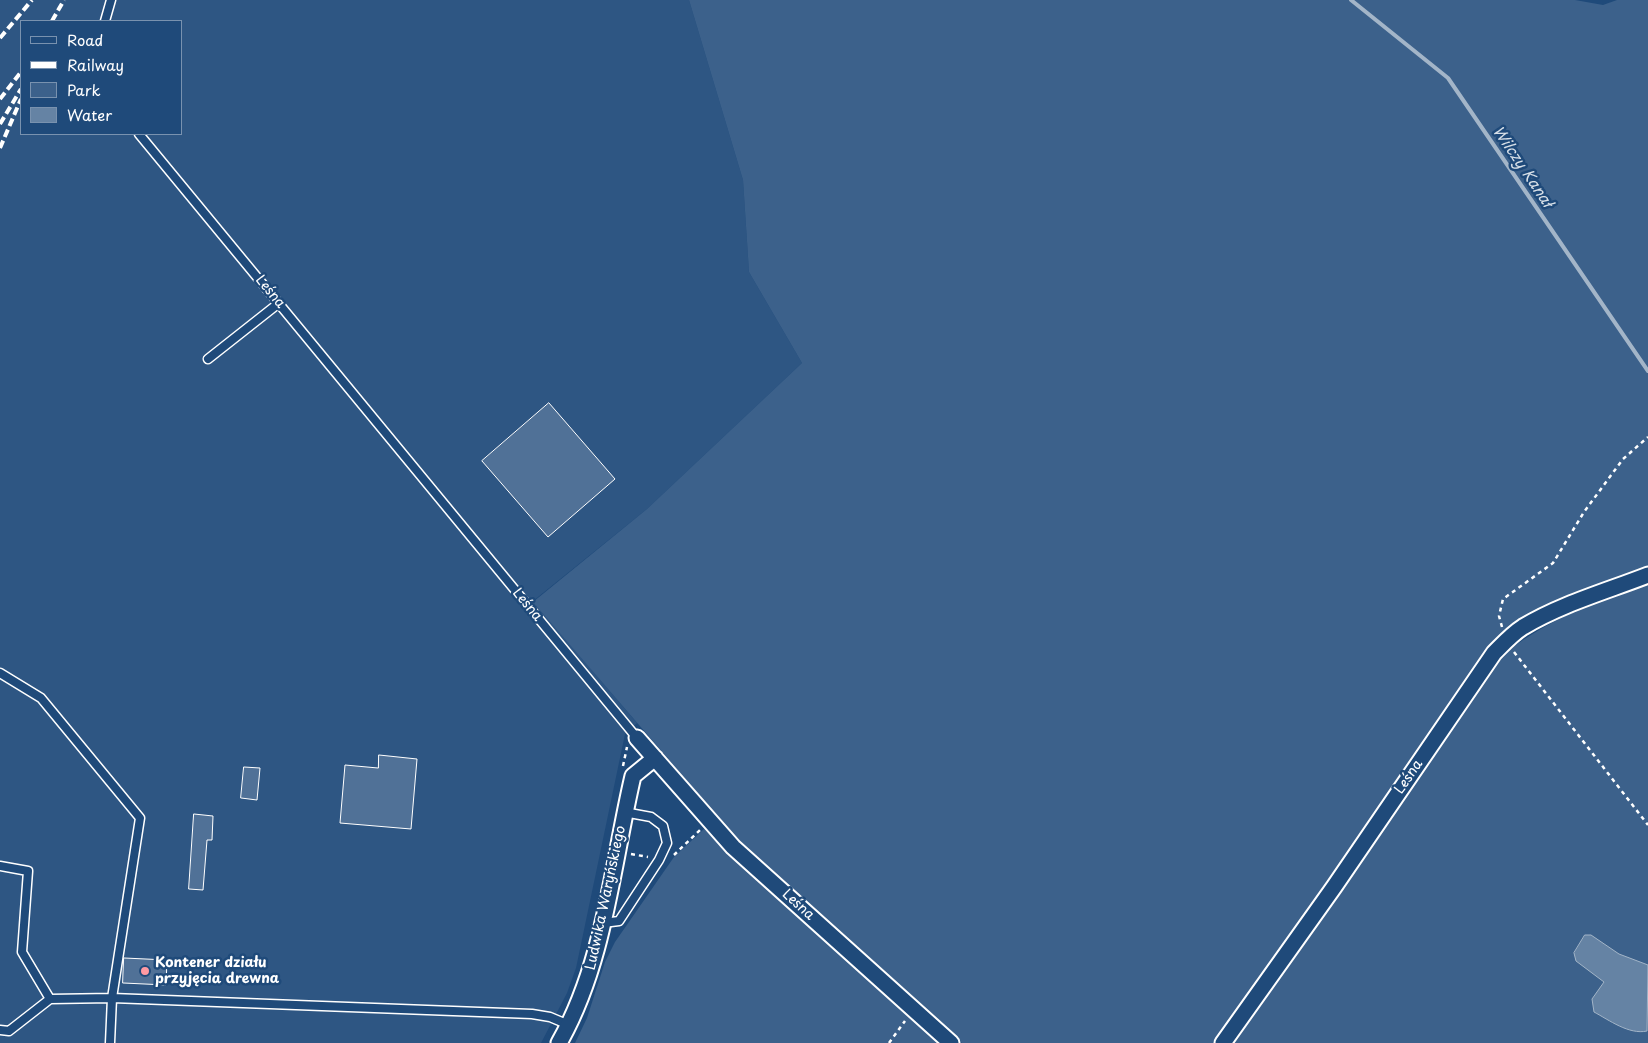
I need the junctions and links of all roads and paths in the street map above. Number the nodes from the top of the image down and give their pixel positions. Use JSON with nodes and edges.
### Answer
{"nodes":[{"id":1,"x":111,"y":0,"type":"edge"},
{"id":2,"x":105,"y":20,"type":"edge"},
{"id":3,"x":140,"y":135,"type":"edge"},
{"id":4,"x":279,"y":303,"type":"junction"},
{"id":5,"x":208,"y":360,"type":"dead end"},
{"id":6,"x":1648,"y":437,"type":"edge"},
{"id":7,"x":1648,"y":576,"type":"edge"},
{"id":8,"x":1506,"y":641,"type":"junction"},
{"id":9,"x":0,"y":673,"type":"edge"},
{"id":10,"x":638,"y":738,"type":"joint"},
{"id":11,"x":656,"y":758,"type":"junction"},
{"id":12,"x":624,"y":812,"type":"junction"},
{"id":13,"x":1648,"y":825,"type":"edge"},
{"id":14,"x":617,"y":850,"type":"junction"},
{"id":15,"x":659,"y":860,"type":"junction"},
{"id":16,"x":0,"y":866,"type":"edge"},
{"id":17,"x":603,"y":923,"type":"junction"},
{"id":18,"x":112,"y":998,"type":"junction"},
{"id":19,"x":50,"y":999,"type":"junction"},
{"id":20,"x":914,"y":1009,"type":"junction"},
{"id":21,"x":569,"y":1025,"type":"junction"},
{"id":22,"x":0,"y":1030,"type":"edge"},
{"id":23,"x":110,"y":1043,"type":"edge"},
{"id":24,"x":559,"y":1043,"type":"edge"},
{"id":25,"x":889,"y":1043,"type":"edge"},
{"id":26,"x":950,"y":1043,"type":"edge"},
{"id":27,"x":1223,"y":1043,"type":"edge"}],
"edges":[{"from":1,"to":2,"type":"lane"},
{"from":3,"to":4,"type":"lane","name":"Leśna"},
{"from":4,"to":5,"type":"lane"},
{"from":4,"to":10,"type":"lane","name":"Leśna"},
{"from":6,"to":8,"type":"path"},
{"from":7,"to":8,"type":"street","name":"Leśna"},
{"from":8,"to":13,"type":"path"},
{"from":8,"to":27,"type":"street","name":"Leśna"},
{"from":9,"to":18,"type":"lane"},
{"from":10,"to":11,"type":"street","name":"Leśna"},
{"from":11,"to":12,"type":"street","name":"Ludwika Waryńskiego"},
{"from":11,"to":20,"type":"street","name":"Leśna"},
{"from":12,"to":14,"type":"street","name":"Ludwika Waryńskiego"},
{"from":12,"to":15,"type":"lane"},
{"from":14,"to":15,"type":"path"},
{"from":14,"to":17,"type":"street","name":"Ludwika Waryńskiego"},
{"from":15,"to":17,"type":"lane"},
{"from":16,"to":19,"type":"lane"},
{"from":17,"to":21,"type":"street","name":"Ludwika Waryńskiego"},
{"from":18,"to":19,"type":"lane"},
{"from":18,"to":21,"type":"lane"},
{"from":18,"to":23,"type":"lane"},
{"from":19,"to":22,"type":"lane"},
{"from":20,"to":25,"type":"path"},
{"from":20,"to":26,"type":"street","name":"Leśna"},
{"from":21,"to":24,"type":"street","name":"Ludwika Waryńskiego"}]}
